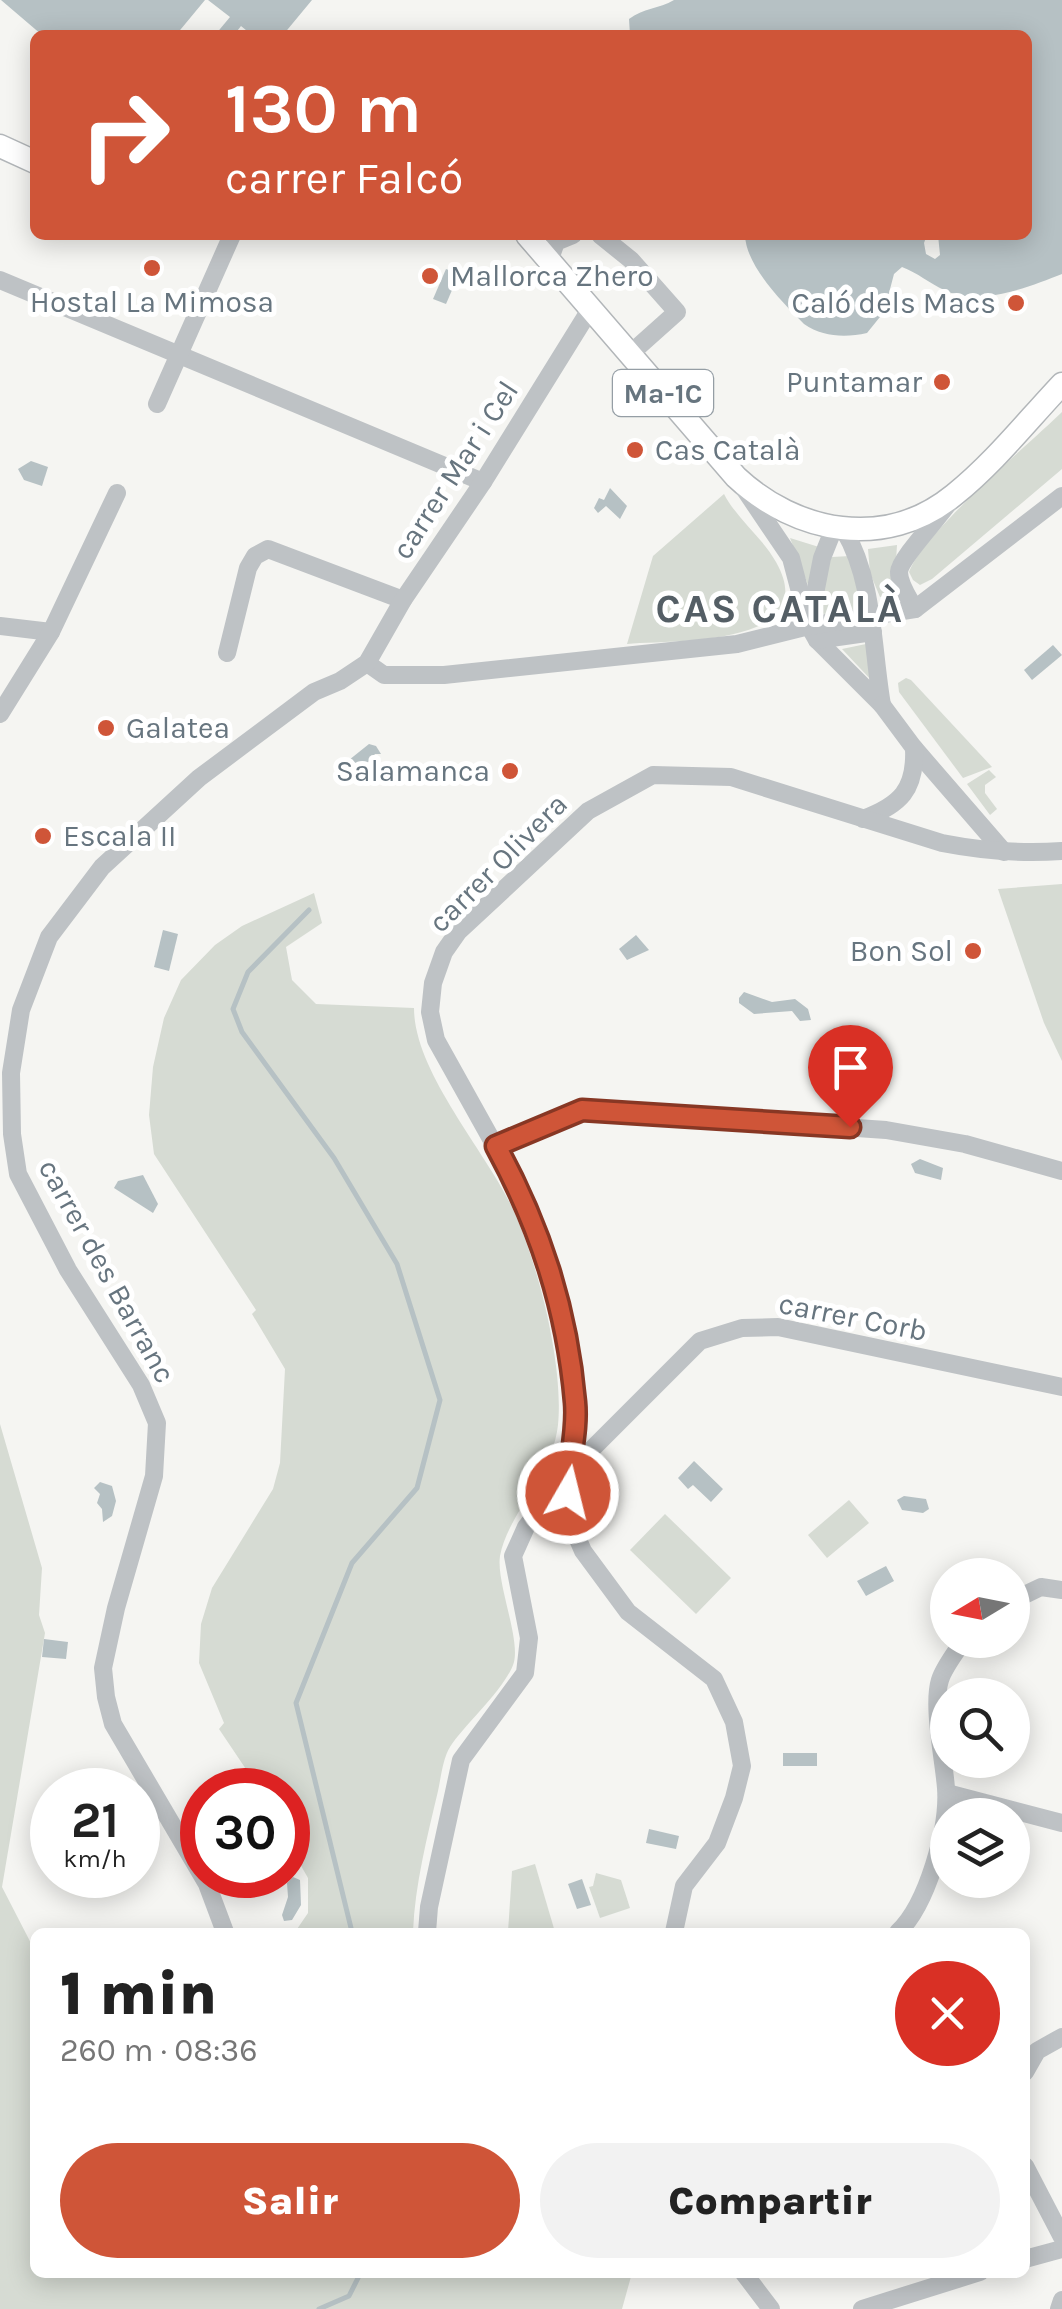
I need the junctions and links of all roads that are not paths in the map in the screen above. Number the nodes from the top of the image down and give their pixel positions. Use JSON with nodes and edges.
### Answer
{"nodes":[{"id":1,"x":0,"y":146,"type":"edge"},
{"id":2,"x":30,"y":160,"type":"edge"},
{"id":3,"x":230,"y":240,"type":"edge"},
{"id":4,"x":532,"y":240,"type":"edge"},
{"id":5,"x":561,"y":240,"type":"edge"},
{"id":6,"x":606,"y":240,"type":"edge"},
{"id":7,"x":550,"y":259,"type":"junction"},
{"id":8,"x":0,"y":280,"type":"edge"},
{"id":9,"x":591,"y":308,"type":"junction"},
{"id":10,"x":179,"y":354,"type":"junction"},
{"id":11,"x":630,"y":354,"type":"junction"},
{"id":12,"x":1062,"y":384,"type":"edge"},
{"id":13,"x":157,"y":404,"type":"dead end"},
{"id":14,"x":736,"y":477,"type":"junction"},
{"id":15,"x":483,"y":482,"type":"junction"},
{"id":16,"x":117,"y":492,"type":"dead end"},
{"id":17,"x":1062,"y":496,"type":"edge"},
{"id":18,"x":952,"y":497,"type":"junction"},
{"id":19,"x":839,"y":529,"type":"junction"},
{"id":20,"x":403,"y":600,"type":"junction"},
{"id":21,"x":916,"y":609,"type":"junction"},
{"id":22,"x":872,"y":624,"type":"junction"},
{"id":23,"x":0,"y":626,"type":"edge"},
{"id":24,"x":51,"y":632,"type":"junction"},
{"id":25,"x":813,"y":633,"type":"junction"},
{"id":26,"x":227,"y":653,"type":"dead end"},
{"id":27,"x":366,"y":663,"type":"junction"},
{"id":28,"x":882,"y":704,"type":"junction"},
{"id":29,"x":0,"y":714,"type":"edge"},
{"id":30,"x":914,"y":748,"type":"junction"},
{"id":31,"x":863,"y":820,"type":"junction"},
{"id":32,"x":1062,"y":851,"type":"edge"},
{"id":33,"x":1004,"y":852,"type":"junction"},
{"id":34,"x":496,"y":1146,"type":"junction"},
{"id":35,"x":1062,"y":1170,"type":"edge"},
{"id":36,"x":1062,"y":1387,"type":"edge"},
{"id":37,"x":568,"y":1472,"type":"junction"},
{"id":38,"x":1062,"y":1590,"type":"edge"},
{"id":39,"x":1030,"y":1593,"type":"edge"},
{"id":40,"x":953,"y":1658,"type":"edge"},
{"id":41,"x":947,"y":1794,"type":"junction"},
{"id":42,"x":1062,"y":1824,"type":"edge"},
{"id":43,"x":224,"y":1928,"type":"edge"},
{"id":44,"x":427,"y":1928,"type":"edge"},
{"id":45,"x":675,"y":1928,"type":"edge"},
{"id":46,"x":901,"y":1928,"type":"edge"},
{"id":47,"x":1062,"y":2037,"type":"edge"},
{"id":48,"x":1030,"y":2064,"type":"edge"},
{"id":49,"x":1030,"y":2176,"type":"edge"},
{"id":50,"x":1062,"y":2237,"type":"edge"},
{"id":51,"x":1062,"y":2249,"type":"edge"},
{"id":52,"x":1030,"y":2258,"type":"edge"},
{"id":53,"x":749,"y":2278,"type":"edge"},
{"id":54,"x":961,"y":2278,"type":"edge"},
{"id":55,"x":1062,"y":2300,"type":"edge"},
{"id":56,"x":772,"y":2309,"type":"edge"},
{"id":57,"x":862,"y":2309,"type":"edge"},
{"id":58,"x":1059,"y":2309,"type":"edge"}],
"edges":[{"from":1,"to":2,"type":"main road"},
{"from":3,"to":10,"type":"street"},
{"from":4,"to":7,"type":"main road","number":"Ma-1C"},
{"from":5,"to":7,"type":"street"},
{"from":6,"to":11,"type":"street"},
{"from":7,"to":9,"type":"main road","number":"Ma-1C"},
{"from":8,"to":10,"type":"street"},
{"from":9,"to":11,"type":"main road","number":"Ma-1C"},
{"from":9,"to":15,"type":"street","name":"carrer Mar i Cel"},
{"from":10,"to":13,"type":"street"},
{"from":10,"to":15,"type":"street"},
{"from":11,"to":14,"type":"main road","number":"Ma-1C"},
{"from":12,"to":18,"type":"main road","number":"Ma-1C"},
{"from":14,"to":19,"type":"main road","number":"Ma-1C"},
{"from":14,"to":25,"type":"street"},
{"from":15,"to":20,"type":"street","name":"carrer Mar i Cel"},
{"from":16,"to":24,"type":"street"},
{"from":17,"to":21,"type":"street"},
{"from":18,"to":19,"type":"main road","number":"Ma-1C"},
{"from":18,"to":21,"type":"street"},
{"from":19,"to":22,"type":"street"},
{"from":19,"to":25,"type":"street"},
{"from":20,"to":26,"type":"street"},
{"from":20,"to":27,"type":"street","name":"carrer Mar i Cel"},
{"from":21,"to":22,"type":"street"},
{"from":22,"to":25,"type":"street"},
{"from":22,"to":28,"type":"street"},
{"from":23,"to":24,"type":"street"},
{"from":24,"to":29,"type":"street"},
{"from":25,"to":27,"type":"street"},
{"from":25,"to":28,"type":"street"},
{"from":27,"to":43,"type":"street","name":"carrer des Barranc"},
{"from":28,"to":30,"type":"street"},
{"from":30,"to":31,"type":"street"},
{"from":30,"to":33,"type":"street"},
{"from":31,"to":33,"type":"street","name":"carrer Olivera"},
{"from":31,"to":34,"type":"street","name":"carrer Olivera"},
{"from":32,"to":33,"type":"street","name":"carrer Olivera"},
{"from":34,"to":35,"type":"street"},
{"from":34,"to":37,"type":"street","name":"carrer Olivera"},
{"from":36,"to":37,"type":"street","name":"carrer Corb"},
{"from":37,"to":44,"type":"street"},
{"from":37,"to":45,"type":"street","name":"carrer Olivera"},
{"from":38,"to":39,"type":"street"},
{"from":40,"to":41,"type":"street"},
{"from":41,"to":42,"type":"street"},
{"from":41,"to":46,"type":"street"},
{"from":47,"to":48,"type":"street"},
{"from":49,"to":50,"type":"street"},
{"from":51,"to":52,"type":"street"},
{"from":53,"to":56,"type":"street"},
{"from":54,"to":57,"type":"street"},
{"from":55,"to":58,"type":"street"}]}
